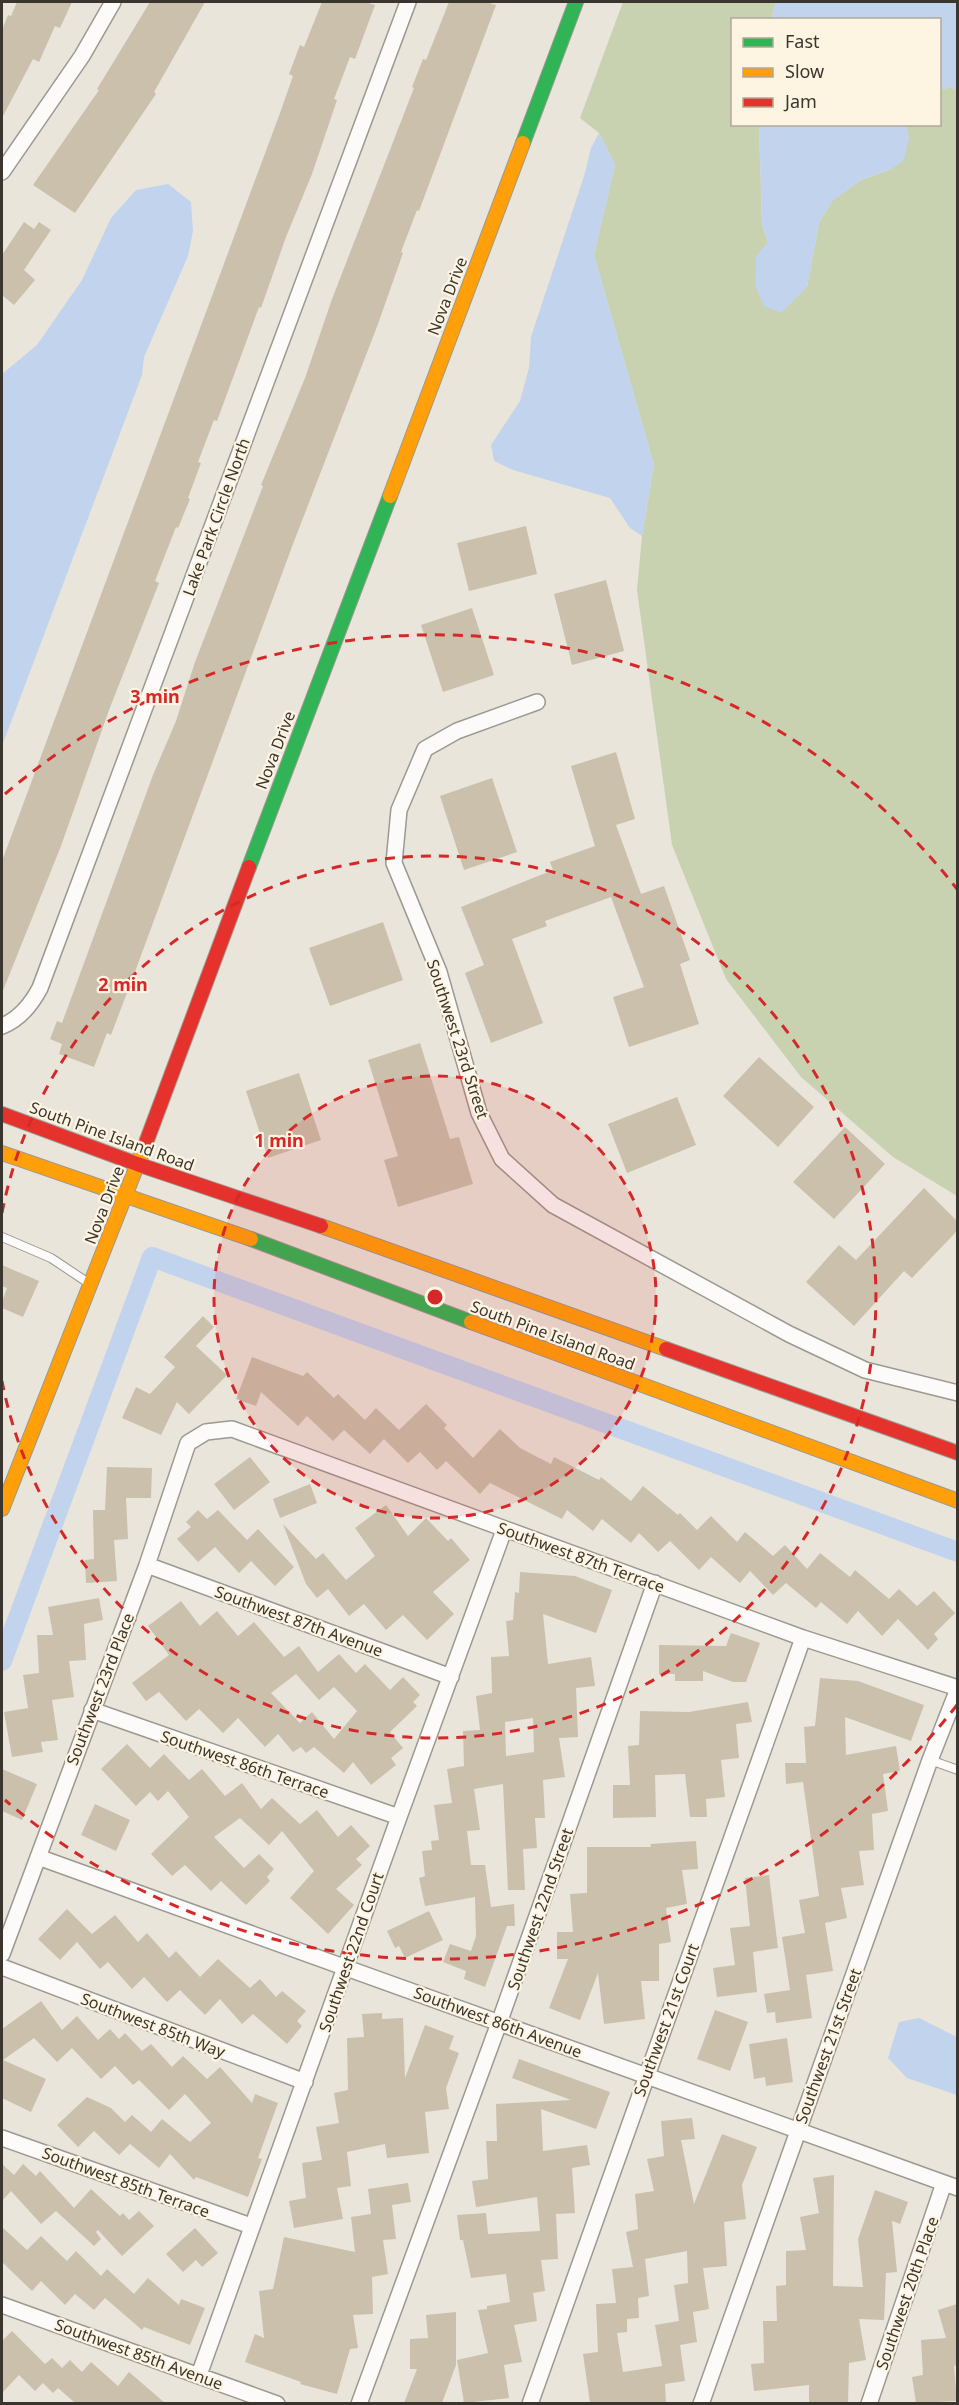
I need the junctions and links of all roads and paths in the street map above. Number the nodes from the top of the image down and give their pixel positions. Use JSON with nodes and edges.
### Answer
{"nodes":[{"id":1,"x":113,"y":2,"type":"edge"},
{"id":2,"x":408,"y":2,"type":"edge"},
{"id":3,"x":576,"y":2,"type":"edge"},
{"id":4,"x":2,"y":172,"type":"edge"},
{"id":5,"x":537,"y":702,"type":"dead end"},
{"id":6,"x":6,"y":1024,"type":"edge"},
{"id":7,"x":2,"y":1114,"type":"edge"},
{"id":8,"x":4,"y":1156,"type":"edge"},
{"id":9,"x":137,"y":1164,"type":"junction"},
{"id":10,"x":124,"y":1197,"type":"junction"},
{"id":11,"x":2,"y":1237,"type":"edge"},
{"id":12,"x":90,"y":1284,"type":"junction"},
{"id":13,"x":957,"y":1392,"type":"edge"},
{"id":14,"x":206,"y":1432,"type":"joint"},
{"id":15,"x":957,"y":1453,"type":"edge"},
{"id":16,"x":957,"y":1501,"type":"edge"},
{"id":17,"x":2,"y":1509,"type":"edge"},
{"id":18,"x":504,"y":1530,"type":"junction"},
{"id":19,"x":147,"y":1565,"type":"junction"},
{"id":20,"x":655,"y":1583,"type":"junction"},
{"id":21,"x":803,"y":1638,"type":"junction"},
{"id":22,"x":451,"y":1677,"type":"junction"},
{"id":23,"x":957,"y":1689,"type":"edge"},
{"id":24,"x":92,"y":1710,"type":"junction"},
{"id":25,"x":930,"y":1760,"type":"junction"},
{"id":26,"x":957,"y":1770,"type":"edge"},
{"id":27,"x":399,"y":1817,"type":"junction"},
{"id":28,"x":38,"y":1857,"type":"junction"},
{"id":29,"x":2,"y":1954,"type":"edge"},
{"id":30,"x":2,"y":1967,"type":"edge"},
{"id":31,"x":346,"y":1968,"type":"junction"},
{"id":32,"x":499,"y":2023,"type":"junction"},
{"id":33,"x":646,"y":2075,"type":"junction"},
{"id":34,"x":305,"y":2082,"type":"junction"},
{"id":35,"x":798,"y":2131,"type":"junction"},
{"id":36,"x":2,"y":2138,"type":"edge"},
{"id":37,"x":951,"y":2186,"type":"edge"},
{"id":38,"x":251,"y":2226,"type":"junction"},
{"id":39,"x":2,"y":2305,"type":"edge"},
{"id":40,"x":199,"y":2375,"type":"junction"},
{"id":41,"x":277,"y":2403,"type":"edge"},
{"id":42,"x":359,"y":2403,"type":"edge"},
{"id":43,"x":530,"y":2403,"type":"edge"},
{"id":44,"x":701,"y":2403,"type":"edge"},
{"id":45,"x":869,"y":2403,"type":"edge"}],
"edges":[{"from":1,"to":4,"type":"street"},
{"from":2,"to":6,"type":"street","name":"Lake Park Circle North"},
{"from":3,"to":9,"type":"main road","name":"Nova Drive"},
{"from":5,"to":13,"type":"street","name":"Southwest 23rd Street"},
{"from":7,"to":9,"type":"main road","name":"South Pine Island Road"},
{"from":8,"to":10,"type":"main road","name":"South Pine Island Road"},
{"from":9,"to":10,"type":"main road","name":"Nova Drive"},
{"from":9,"to":15,"type":"main road","name":"South Pine Island Road"},
{"from":10,"to":12,"type":"main road","name":"Nova Drive"},
{"from":10,"to":16,"type":"main road","name":"South Pine Island Road"},
{"from":11,"to":12,"type":"lane"},
{"from":12,"to":17,"type":"main road","name":"Nova Drive"},
{"from":14,"to":18,"type":"street","name":"Southwest 87th Terrace"},
{"from":14,"to":19,"type":"street","name":"Southwest 23rd Place"},
{"from":18,"to":20,"type":"street","name":"Southwest 87th Terrace"},
{"from":18,"to":22,"type":"street","name":"Southwest 22nd Court"},
{"from":19,"to":22,"type":"street","name":"Southwest 87th Avenue"},
{"from":19,"to":24,"type":"street","name":"Southwest 23rd Place"},
{"from":20,"to":21,"type":"street","name":"Southwest 87th Terrace"},
{"from":20,"to":32,"type":"street","name":"Southwest 22nd Street"},
{"from":21,"to":23,"type":"street","name":"Southwest 87th Terrace"},
{"from":21,"to":33,"type":"street","name":"Southwest 21st Court"},
{"from":22,"to":27,"type":"street","name":"Southwest 22nd Court"},
{"from":23,"to":25,"type":"street","name":"Southwest 21st Street"},
{"from":24,"to":27,"type":"street","name":"Southwest 86th Terrace"},
{"from":24,"to":28,"type":"street","name":"Southwest 23rd Place"},
{"from":25,"to":26,"type":"lane"},
{"from":25,"to":35,"type":"street","name":"Southwest 21st Street"},
{"from":27,"to":31,"type":"street","name":"Southwest 22nd Court"},
{"from":28,"to":29,"type":"street","name":"Southwest 23rd Place"},
{"from":28,"to":31,"type":"street","name":"Southwest 86th Avenue"},
{"from":30,"to":34,"type":"street","name":"Southwest 85th Way"},
{"from":31,"to":32,"type":"street","name":"Southwest 86th Avenue"},
{"from":31,"to":34,"type":"street","name":"Southwest 22nd Court"},
{"from":32,"to":33,"type":"street","name":"Southwest 86th Avenue"},
{"from":32,"to":42,"type":"street","name":"Southwest 22nd Street"},
{"from":33,"to":35,"type":"street","name":"Southwest 86th Avenue"},
{"from":33,"to":43,"type":"street","name":"Southwest 21st Court"},
{"from":34,"to":38,"type":"street","name":"Southwest 22nd Court"},
{"from":35,"to":37,"type":"street","name":"Southwest 86th Avenue"},
{"from":35,"to":44,"type":"street","name":"Southwest 21st Street"},
{"from":36,"to":38,"type":"street","name":"Southwest 85th Terrace"},
{"from":37,"to":45,"type":"street","name":"Southwest 20th Place"},
{"from":38,"to":40,"type":"street","name":"Southwest 22nd Court"},
{"from":39,"to":40,"type":"street","name":"Southwest 85th Avenue"},
{"from":40,"to":41,"type":"street","name":"Southwest 85th Avenue"}]}
